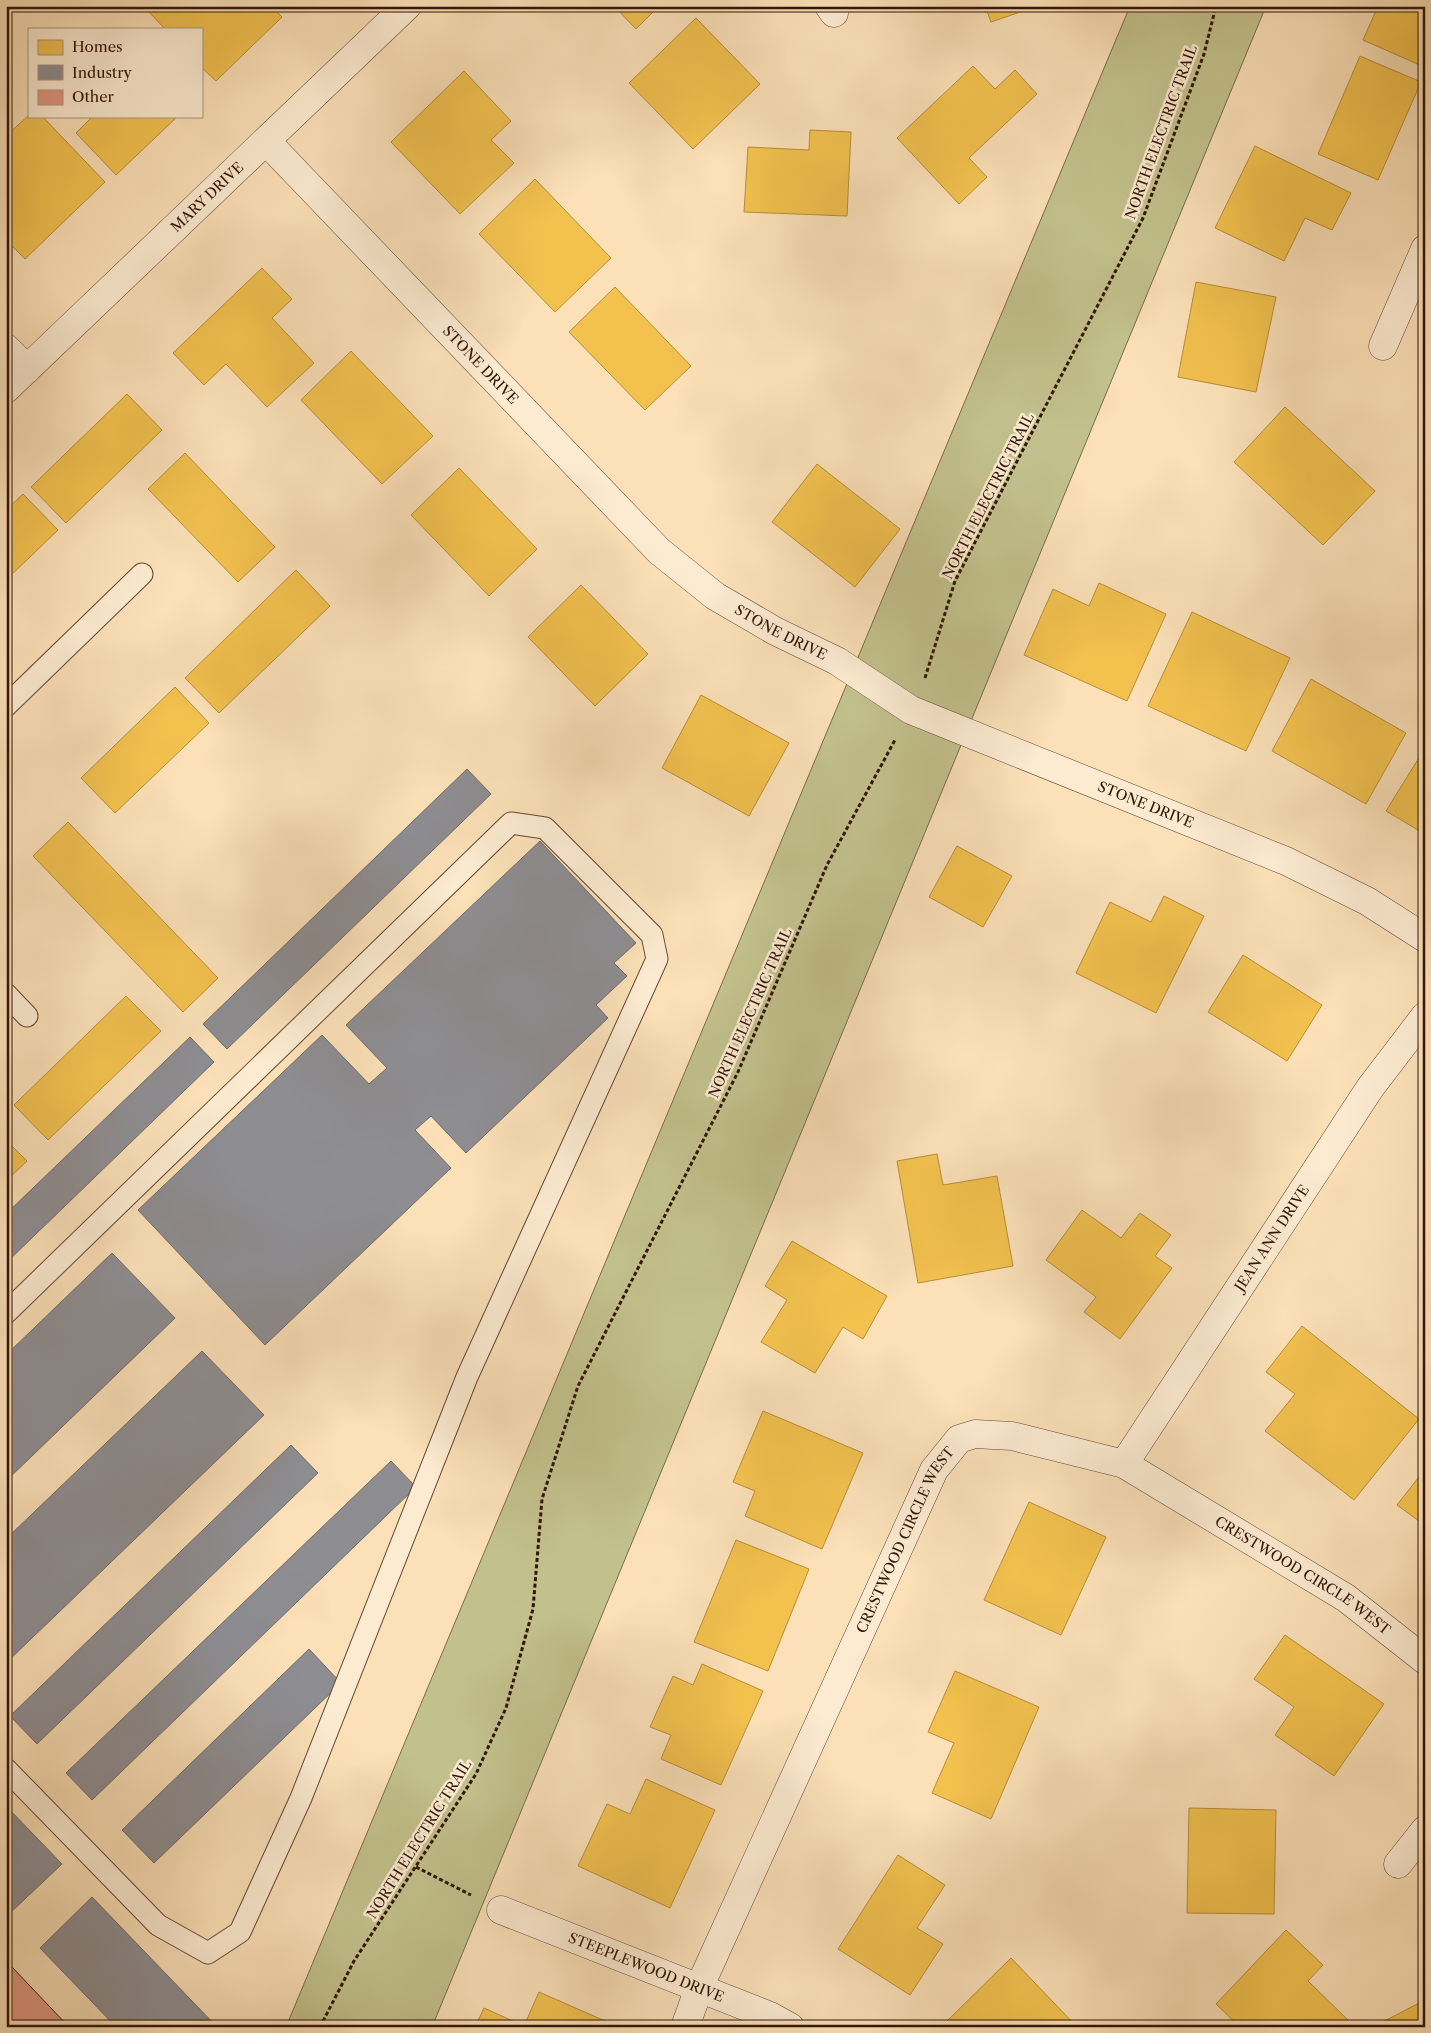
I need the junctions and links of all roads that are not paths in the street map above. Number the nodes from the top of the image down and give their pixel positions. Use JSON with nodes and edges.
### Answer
{"nodes":[{"id":1,"x":408,"y":6,"type":"edge"},
{"id":2,"x":266,"y":141,"type":"junction"},
{"id":3,"x":1425,"y":249,"type":"edge"},
{"id":4,"x":1383,"y":346,"type":"dead end"},
{"id":5,"x":6,"y":348,"type":"edge"},
{"id":6,"x":27,"y":369,"type":"junction"},
{"id":7,"x":6,"y":389,"type":"edge"},
{"id":8,"x":142,"y":574,"type":"dead end"},
{"id":9,"x":6,"y":706,"type":"edge"},
{"id":10,"x":1425,"y":938,"type":"edge"},
{"id":11,"x":6,"y":994,"type":"edge"},
{"id":12,"x":27,"y":1016,"type":"dead end"},
{"id":13,"x":1425,"y":1016,"type":"edge"},
{"id":14,"x":6,"y":1313,"type":"edge"},
{"id":15,"x":1124,"y":1464,"type":"junction"},
{"id":16,"x":1425,"y":1660,"type":"edge"},
{"id":17,"x":6,"y":1769,"type":"edge"},
{"id":18,"x":1425,"y":1830,"type":"edge"},
{"id":19,"x":1398,"y":1864,"type":"dead end"},
{"id":20,"x":501,"y":1910,"type":"road end"},
{"id":21,"x":699,"y":1988,"type":"junction"},
{"id":22,"x":685,"y":2027,"type":"edge"},
{"id":23,"x":790,"y":2027,"type":"edge"}],
"edges":[{"from":1,"to":2,"type":"street","name":"MARY DRIVE"},
{"from":2,"to":6,"type":"street","name":"MARY DRIVE"},
{"from":2,"to":10,"type":"street","name":"STONE DRIVE"},
{"from":3,"to":4,"type":"street"},
{"from":5,"to":6,"type":"street"},
{"from":6,"to":7,"type":"street","name":"MARY DRIVE"},
{"from":8,"to":9,"type":"lane"},
{"from":11,"to":12,"type":"lane"},
{"from":13,"to":15,"type":"street","name":"JEAN ANN DRIVE"},
{"from":14,"to":17,"type":"lane"},
{"from":15,"to":16,"type":"street","name":"CRESTWOOD CIRCLE WEST"},
{"from":15,"to":21,"type":"street","name":"CRESTWOOD CIRCLE WEST"},
{"from":18,"to":19,"type":"street"},
{"from":20,"to":21,"type":"street","name":"STEEPLEWOOD DRIVE"},
{"from":21,"to":22,"type":"street","name":"CRESTWOOD CIRCLE WEST"},
{"from":21,"to":23,"type":"street","name":"STEEPLEWOOD DRIVE"}]}
